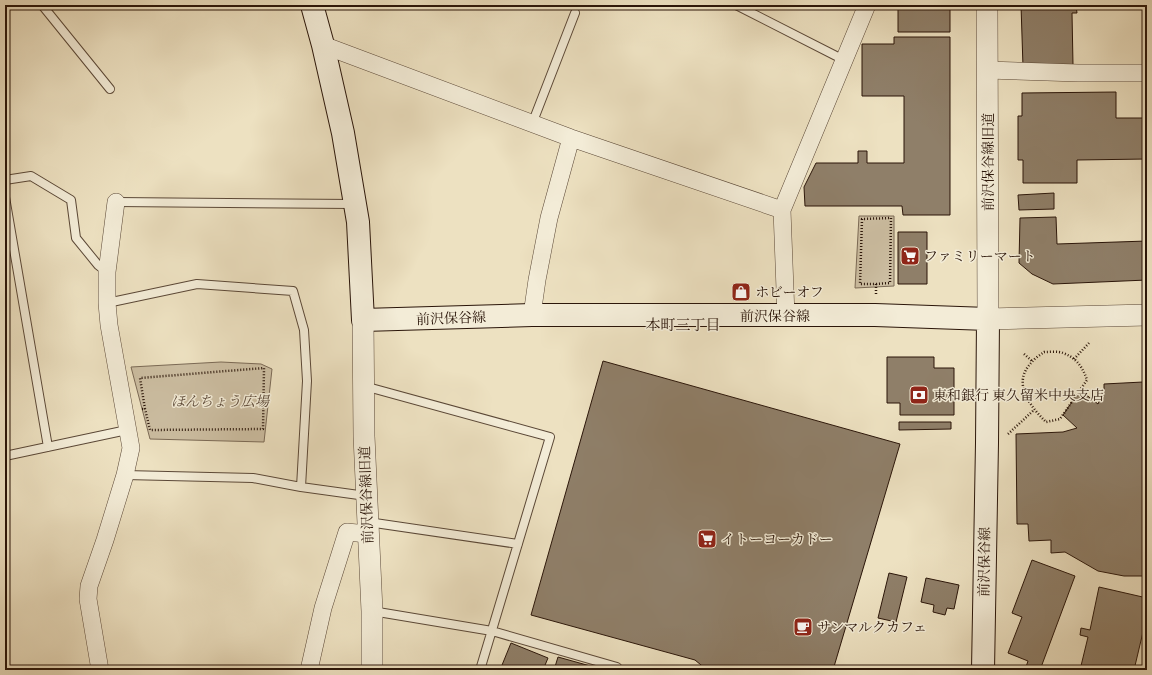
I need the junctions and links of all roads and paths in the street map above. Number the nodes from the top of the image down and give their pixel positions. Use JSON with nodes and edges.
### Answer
{"nodes":[{"id":1,"x":42,"y":5,"type":"edge"},
{"id":2,"x":312,"y":5,"type":"edge"},
{"id":3,"x":736,"y":5,"type":"edge"},
{"id":4,"x":867,"y":5,"type":"edge"},
{"id":5,"x":988,"y":5,"type":"edge"},
{"id":6,"x":575,"y":13,"type":"dead end"},
{"id":7,"x":323,"y":45,"type":"junction"},
{"id":8,"x":844,"y":60,"type":"junction"},
{"id":9,"x":988,"y":70,"type":"junction"},
{"id":10,"x":1147,"y":73,"type":"edge"},
{"id":11,"x":110,"y":89,"type":"dead end"},
{"id":12,"x":532,"y":124,"type":"junction"},
{"id":13,"x":572,"y":138,"type":"junction"},
{"id":14,"x":5,"y":180,"type":"edge"},
{"id":15,"x":5,"y":197,"type":"edge"},
{"id":16,"x":116,"y":202,"type":"joint"},
{"id":17,"x":355,"y":204,"type":"junction"},
{"id":18,"x":782,"y":210,"type":"junction"},
{"id":19,"x":107,"y":272,"type":"junction"},
{"id":20,"x":876,"y":284,"type":"junction"},
{"id":21,"x":876,"y":297,"type":"dead end"},
{"id":22,"x":107,"y":303,"type":"junction"},
{"id":23,"x":532,"y":315,"type":"junction"},
{"id":24,"x":1147,"y":315,"type":"edge"},
{"id":25,"x":786,"y":316,"type":"junction"},
{"id":26,"x":988,"y":319,"type":"junction"},
{"id":27,"x":363,"y":320,"type":"junction"},
{"id":28,"x":1089,"y":343,"type":"dead end"},
{"id":29,"x":1024,"y":354,"type":"dead end"},
{"id":30,"x":1074,"y":359,"type":"junction"},
{"id":31,"x":1032,"y":361,"type":"junction"},
{"id":32,"x":364,"y":385,"type":"junction"},
{"id":33,"x":145,"y":409,"type":"junction"},
{"id":34,"x":123,"y":410,"type":"junction"},
{"id":35,"x":1034,"y":410,"type":"junction"},
{"id":36,"x":127,"y":430,"type":"junction"},
{"id":37,"x":1007,"y":434,"type":"dead end"},
{"id":38,"x":48,"y":448,"type":"junction"},
{"id":39,"x":5,"y":456,"type":"edge"},
{"id":40,"x":124,"y":475,"type":"junction"},
{"id":41,"x":301,"y":487,"type":"junction"},
{"id":42,"x":366,"y":496,"type":"junction"},
{"id":43,"x":367,"y":528,"type":"junction"},
{"id":44,"x":518,"y":544,"type":"junction"},
{"id":45,"x":372,"y":610,"type":"junction"},
{"id":46,"x":492,"y":631,"type":"junction"},
{"id":47,"x":100,"y":670,"type":"edge"},
{"id":48,"x":309,"y":670,"type":"edge"},
{"id":49,"x":372,"y":670,"type":"edge"},
{"id":50,"x":480,"y":670,"type":"edge"},
{"id":51,"x":616,"y":670,"type":"edge"},
{"id":52,"x":983,"y":670,"type":"edge"}],
"edges":[{"from":1,"to":11,"type":"lane"},
{"from":2,"to":7,"type":"main road"},
{"from":3,"to":8,"type":"lane"},
{"from":4,"to":8,"type":"street"},
{"from":5,"to":9,"type":"street","name":"前沢保谷線旧道"},
{"from":6,"to":12,"type":"lane"},
{"from":7,"to":12,"type":"street"},
{"from":7,"to":17,"type":"main road"},
{"from":8,"to":18,"type":"street"},
{"from":9,"to":10,"type":"street"},
{"from":9,"to":26,"type":"street","name":"前沢保谷線旧道"},
{"from":12,"to":13,"type":"street"},
{"from":13,"to":18,"type":"street"},
{"from":13,"to":23,"type":"street"},
{"from":14,"to":19,"type":"lane"},
{"from":15,"to":38,"type":"lane"},
{"from":16,"to":17,"type":"lane"},
{"from":16,"to":19,"type":"street"},
{"from":17,"to":27,"type":"main road"},
{"from":18,"to":25,"type":"street"},
{"from":19,"to":22,"type":"street"},
{"from":20,"to":20,"type":"path"},
{"from":20,"to":21,"type":"path"},
{"from":22,"to":34,"type":"street"},
{"from":22,"to":41,"type":"lane"},
{"from":23,"to":25,"type":"main road","name":"前沢保谷線"},
{"from":23,"to":27,"type":"main road","name":"前沢保谷線"},
{"from":24,"to":26,"type":"street"},
{"from":25,"to":26,"type":"main road","name":"前沢保谷線"},
{"from":26,"to":52,"type":"main road","name":"前沢保谷線"},
{"from":27,"to":32,"type":"street","name":"前沢保谷線旧道"},
{"from":28,"to":30,"type":"path"},
{"from":29,"to":31,"type":"path"},
{"from":30,"to":31,"type":"path"},
{"from":30,"to":35,"type":"path"},
{"from":31,"to":35,"type":"path"},
{"from":32,"to":42,"type":"street","name":"前沢保谷線旧道"},
{"from":32,"to":44,"type":"lane"},
{"from":33,"to":33,"type":"path"},
{"from":33,"to":34,"type":"path"},
{"from":34,"to":36,"type":"street"},
{"from":35,"to":37,"type":"path"},
{"from":36,"to":38,"type":"lane"},
{"from":36,"to":40,"type":"street"},
{"from":38,"to":39,"type":"lane"},
{"from":40,"to":41,"type":"lane"},
{"from":40,"to":47,"type":"street"},
{"from":41,"to":42,"type":"lane"},
{"from":42,"to":43,"type":"street","name":"前沢保谷線旧道"},
{"from":43,"to":44,"type":"lane"},
{"from":43,"to":45,"type":"street","name":"前沢保谷線旧道"},
{"from":43,"to":48,"type":"street"},
{"from":44,"to":46,"type":"lane"},
{"from":45,"to":46,"type":"lane"},
{"from":45,"to":49,"type":"street","name":"前沢保谷線旧道"},
{"from":46,"to":50,"type":"lane"},
{"from":46,"to":51,"type":"lane"}]}
